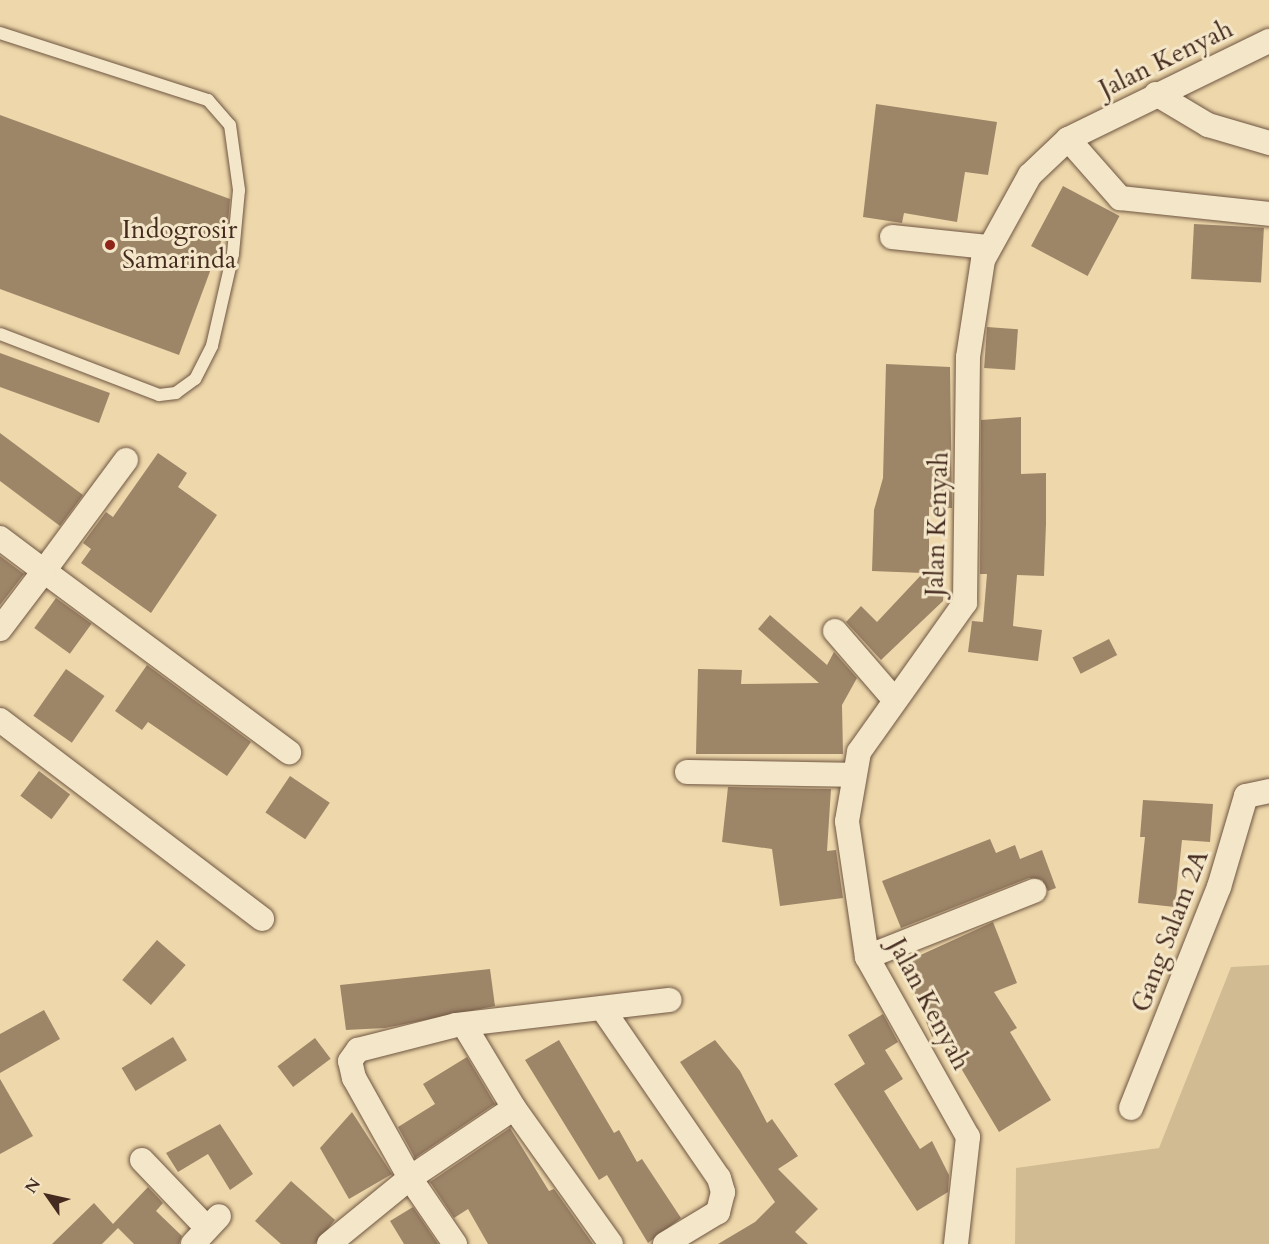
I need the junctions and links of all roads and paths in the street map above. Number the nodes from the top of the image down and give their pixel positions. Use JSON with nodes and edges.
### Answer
{"nodes":[{"id":1,"x":0,"y":33,"type":"edge"},
{"id":2,"x":1269,"y":41,"type":"edge"},
{"id":3,"x":1156,"y":94,"type":"junction"},
{"id":4,"x":1068,"y":139,"type":"junction"},
{"id":5,"x":1269,"y":143,"type":"edge"},
{"id":6,"x":1269,"y":214,"type":"edge"},
{"id":7,"x":892,"y":237,"type":"dead end"},
{"id":8,"x":987,"y":247,"type":"junction"},
{"id":9,"x":0,"y":334,"type":"edge"},
{"id":10,"x":126,"y":460,"type":"dead end"},
{"id":11,"x":0,"y":538,"type":"edge"},
{"id":12,"x":44,"y":571,"type":"junction"},
{"id":13,"x":0,"y":629,"type":"edge"},
{"id":14,"x":835,"y":631,"type":"dead end"},
{"id":15,"x":893,"y":698,"type":"junction"},
{"id":16,"x":0,"y":720,"type":"edge"},
{"id":17,"x":289,"y":752,"type":"dead end"},
{"id":18,"x":687,"y":772,"type":"dead end"},
{"id":19,"x":851,"y":775,"type":"junction"},
{"id":20,"x":1269,"y":791,"type":"edge"},
{"id":21,"x":1034,"y":891,"type":"dead end"},
{"id":22,"x":262,"y":919,"type":"dead end"},
{"id":23,"x":867,"y":957,"type":"junction"},
{"id":24,"x":670,"y":1000,"type":"dead end"},
{"id":25,"x":602,"y":1008,"type":"junction"},
{"id":26,"x":464,"y":1025,"type":"junction"},
{"id":27,"x":514,"y":1108,"type":"junction"},
{"id":28,"x":1131,"y":1108,"type":"dead end"},
{"id":29,"x":142,"y":1160,"type":"dead end"},
{"id":30,"x":410,"y":1178,"type":"junction"},
{"id":31,"x":206,"y":1229,"type":"edge"},
{"id":32,"x":329,"y":1244,"type":"edge"},
{"id":33,"x":455,"y":1244,"type":"edge"},
{"id":34,"x":611,"y":1244,"type":"edge"},
{"id":35,"x":665,"y":1244,"type":"edge"},
{"id":36,"x":956,"y":1244,"type":"edge"}],
"edges":[{"from":1,"to":9,"type":"lane"},
{"from":2,"to":3,"type":"street","name":"Jalan Kenyah"},
{"from":3,"to":4,"type":"street","name":"Jalan Kenyah"},
{"from":3,"to":5,"type":"street"},
{"from":4,"to":6,"type":"street"},
{"from":4,"to":8,"type":"street","name":"Jalan Kenyah"},
{"from":7,"to":8,"type":"street"},
{"from":8,"to":15,"type":"street","name":"Jalan Kenyah"},
{"from":10,"to":12,"type":"street"},
{"from":11,"to":12,"type":"street"},
{"from":12,"to":13,"type":"street"},
{"from":12,"to":17,"type":"street"},
{"from":14,"to":15,"type":"street"},
{"from":15,"to":19,"type":"street","name":"Jalan Kenyah"},
{"from":16,"to":22,"type":"street"},
{"from":18,"to":19,"type":"street"},
{"from":19,"to":23,"type":"street","name":"Jalan Kenyah"},
{"from":20,"to":28,"type":"street","name":"Gang Salam 2A"},
{"from":21,"to":23,"type":"street"},
{"from":23,"to":36,"type":"street","name":"Jalan Kenyah"},
{"from":24,"to":25,"type":"street"},
{"from":25,"to":26,"type":"street"},
{"from":25,"to":35,"type":"street"},
{"from":26,"to":27,"type":"street"},
{"from":26,"to":30,"type":"street"},
{"from":27,"to":30,"type":"street"},
{"from":27,"to":34,"type":"street"},
{"from":29,"to":31,"type":"street"},
{"from":30,"to":32,"type":"street"},
{"from":30,"to":33,"type":"street"}]}
